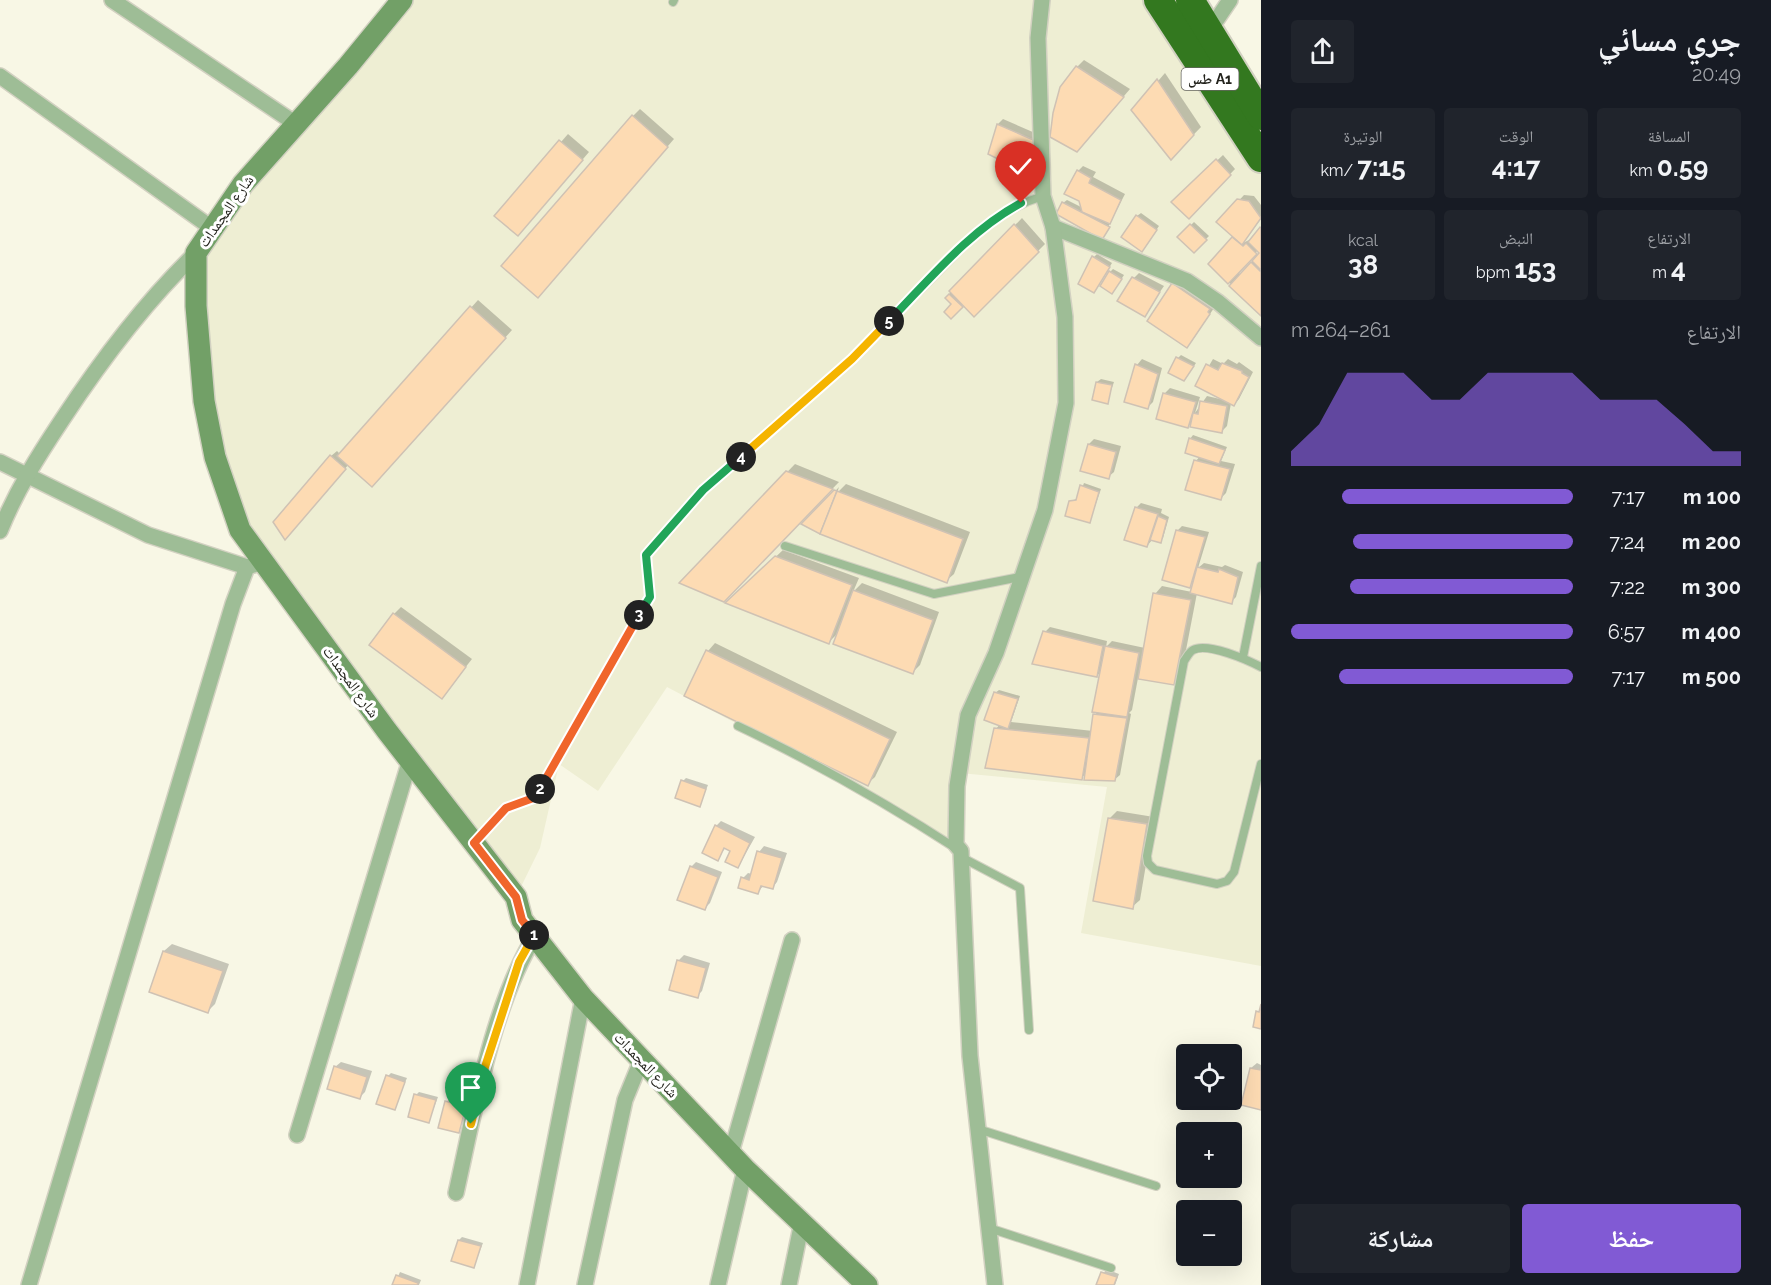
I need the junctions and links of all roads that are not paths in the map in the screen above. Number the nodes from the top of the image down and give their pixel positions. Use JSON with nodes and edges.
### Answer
{"nodes":[{"id":1,"x":112,"y":0,"type":"edge"},
{"id":2,"x":402,"y":0,"type":"edge"},
{"id":3,"x":1042,"y":0,"type":"edge"},
{"id":4,"x":1158,"y":0,"type":"edge"},
{"id":5,"x":1190,"y":0,"type":"edge"},
{"id":6,"x":1230,"y":0,"type":"edge"},
{"id":7,"x":1209,"y":31,"type":"junction"},
{"id":8,"x":0,"y":76,"type":"edge"},
{"id":9,"x":1261,"y":116,"type":"edge"},
{"id":10,"x":296,"y":124,"type":"junction"},
{"id":11,"x":1261,"y":158,"type":"edge"},
{"id":12,"x":1043,"y":196,"type":"junction"},
{"id":13,"x":1053,"y":227,"type":"junction"},
{"id":14,"x":213,"y":229,"type":"junction"},
{"id":15,"x":196,"y":253,"type":"junction"},
{"id":16,"x":1261,"y":338,"type":"edge"},
{"id":17,"x":0,"y":462,"type":"edge"},
{"id":18,"x":26,"y":474,"type":"junction"},
{"id":19,"x":0,"y":531,"type":"edge"},
{"id":20,"x":785,"y":546,"type":"dead end"},
{"id":21,"x":255,"y":564,"type":"junction"},
{"id":22,"x":1261,"y":566,"type":"edge"},
{"id":23,"x":1020,"y":577,"type":"junction"},
{"id":24,"x":1243,"y":657,"type":"junction"},
{"id":25,"x":1261,"y":667,"type":"edge"},
{"id":26,"x":738,"y":726,"type":"dead end"},
{"id":27,"x":410,"y":760,"type":"junction"},
{"id":28,"x":1261,"y":764,"type":"edge"},
{"id":29,"x":474,"y":843,"type":"junction"},
{"id":30,"x":960,"y":854,"type":"junction"},
{"id":31,"x":535,"y":936,"type":"junction"},
{"id":32,"x":792,"y":940,"type":"dead end"},
{"id":33,"x":582,"y":998,"type":"junction"},
{"id":34,"x":1029,"y":1030,"type":"dead end"},
{"id":35,"x":641,"y":1060,"type":"junction"},
{"id":36,"x":976,"y":1128,"type":"junction"},
{"id":37,"x":297,"y":1135,"type":"dead end"},
{"id":38,"x":738,"y":1161,"type":"junction"},
{"id":39,"x":1156,"y":1186,"type":"dead end"},
{"id":40,"x":456,"y":1193,"type":"dead end"},
{"id":41,"x":802,"y":1222,"type":"junction"},
{"id":42,"x":989,"y":1228,"type":"junction"},
{"id":43,"x":1111,"y":1268,"type":"dead end"},
{"id":44,"x":29,"y":1285,"type":"edge"},
{"id":45,"x":526,"y":1285,"type":"edge"},
{"id":46,"x":585,"y":1285,"type":"edge"},
{"id":47,"x":718,"y":1285,"type":"edge"},
{"id":48,"x":789,"y":1285,"type":"edge"},
{"id":49,"x":867,"y":1285,"type":"edge"},
{"id":50,"x":995,"y":1285,"type":"edge"}],
"edges":[{"from":1,"to":10,"type":"street"},
{"from":2,"to":10,"type":"main road","name":"شارع المجمدات"},
{"from":3,"to":12,"type":"street"},
{"from":4,"to":11,"type":"highway","number":"طس A1"},
{"from":5,"to":7,"type":"highway","number":"طس A1"},
{"from":6,"to":7,"type":"street"},
{"from":7,"to":9,"type":"highway","number":"طس A1"},
{"from":8,"to":14,"type":"street"},
{"from":10,"to":14,"type":"main road","name":"شارع المجمدات"},
{"from":12,"to":13,"type":"street"},
{"from":12,"to":29,"type":"lane"},
{"from":13,"to":16,"type":"street"},
{"from":13,"to":23,"type":"street"},
{"from":14,"to":15,"type":"main road","name":"شارع المجمدات"},
{"from":15,"to":18,"type":"street"},
{"from":15,"to":21,"type":"main road","name":"شارع المجمدات"},
{"from":17,"to":18,"type":"street"},
{"from":18,"to":19,"type":"street"},
{"from":18,"to":21,"type":"street"},
{"from":20,"to":23,"type":"lane"},
{"from":21,"to":27,"type":"main road","name":"شارع المجمدات"},
{"from":21,"to":44,"type":"street"},
{"from":22,"to":24,"type":"lane"},
{"from":23,"to":30,"type":"street"},
{"from":24,"to":25,"type":"lane"},
{"from":24,"to":28,"type":"lane"},
{"from":26,"to":30,"type":"lane"},
{"from":27,"to":29,"type":"main road","name":"شارع المجمدات"},
{"from":27,"to":37,"type":"street"},
{"from":29,"to":31,"type":"main road","name":"شارع المجمدات"},
{"from":30,"to":34,"type":"lane"},
{"from":30,"to":36,"type":"street"},
{"from":31,"to":33,"type":"main road","name":"شارع المجمدات"},
{"from":31,"to":40,"type":"street"},
{"from":32,"to":38,"type":"street"},
{"from":33,"to":35,"type":"main road","name":"شارع المجمدات"},
{"from":33,"to":45,"type":"street"},
{"from":35,"to":38,"type":"main road","name":"شارع المجمدات"},
{"from":35,"to":46,"type":"street"},
{"from":36,"to":39,"type":"lane"},
{"from":36,"to":42,"type":"street"},
{"from":38,"to":41,"type":"main road","name":"شارع المجمدات"},
{"from":38,"to":47,"type":"street"},
{"from":41,"to":48,"type":"street"},
{"from":41,"to":49,"type":"main road","name":"شارع المجمدات"},
{"from":42,"to":43,"type":"lane"},
{"from":42,"to":50,"type":"street"}]}
